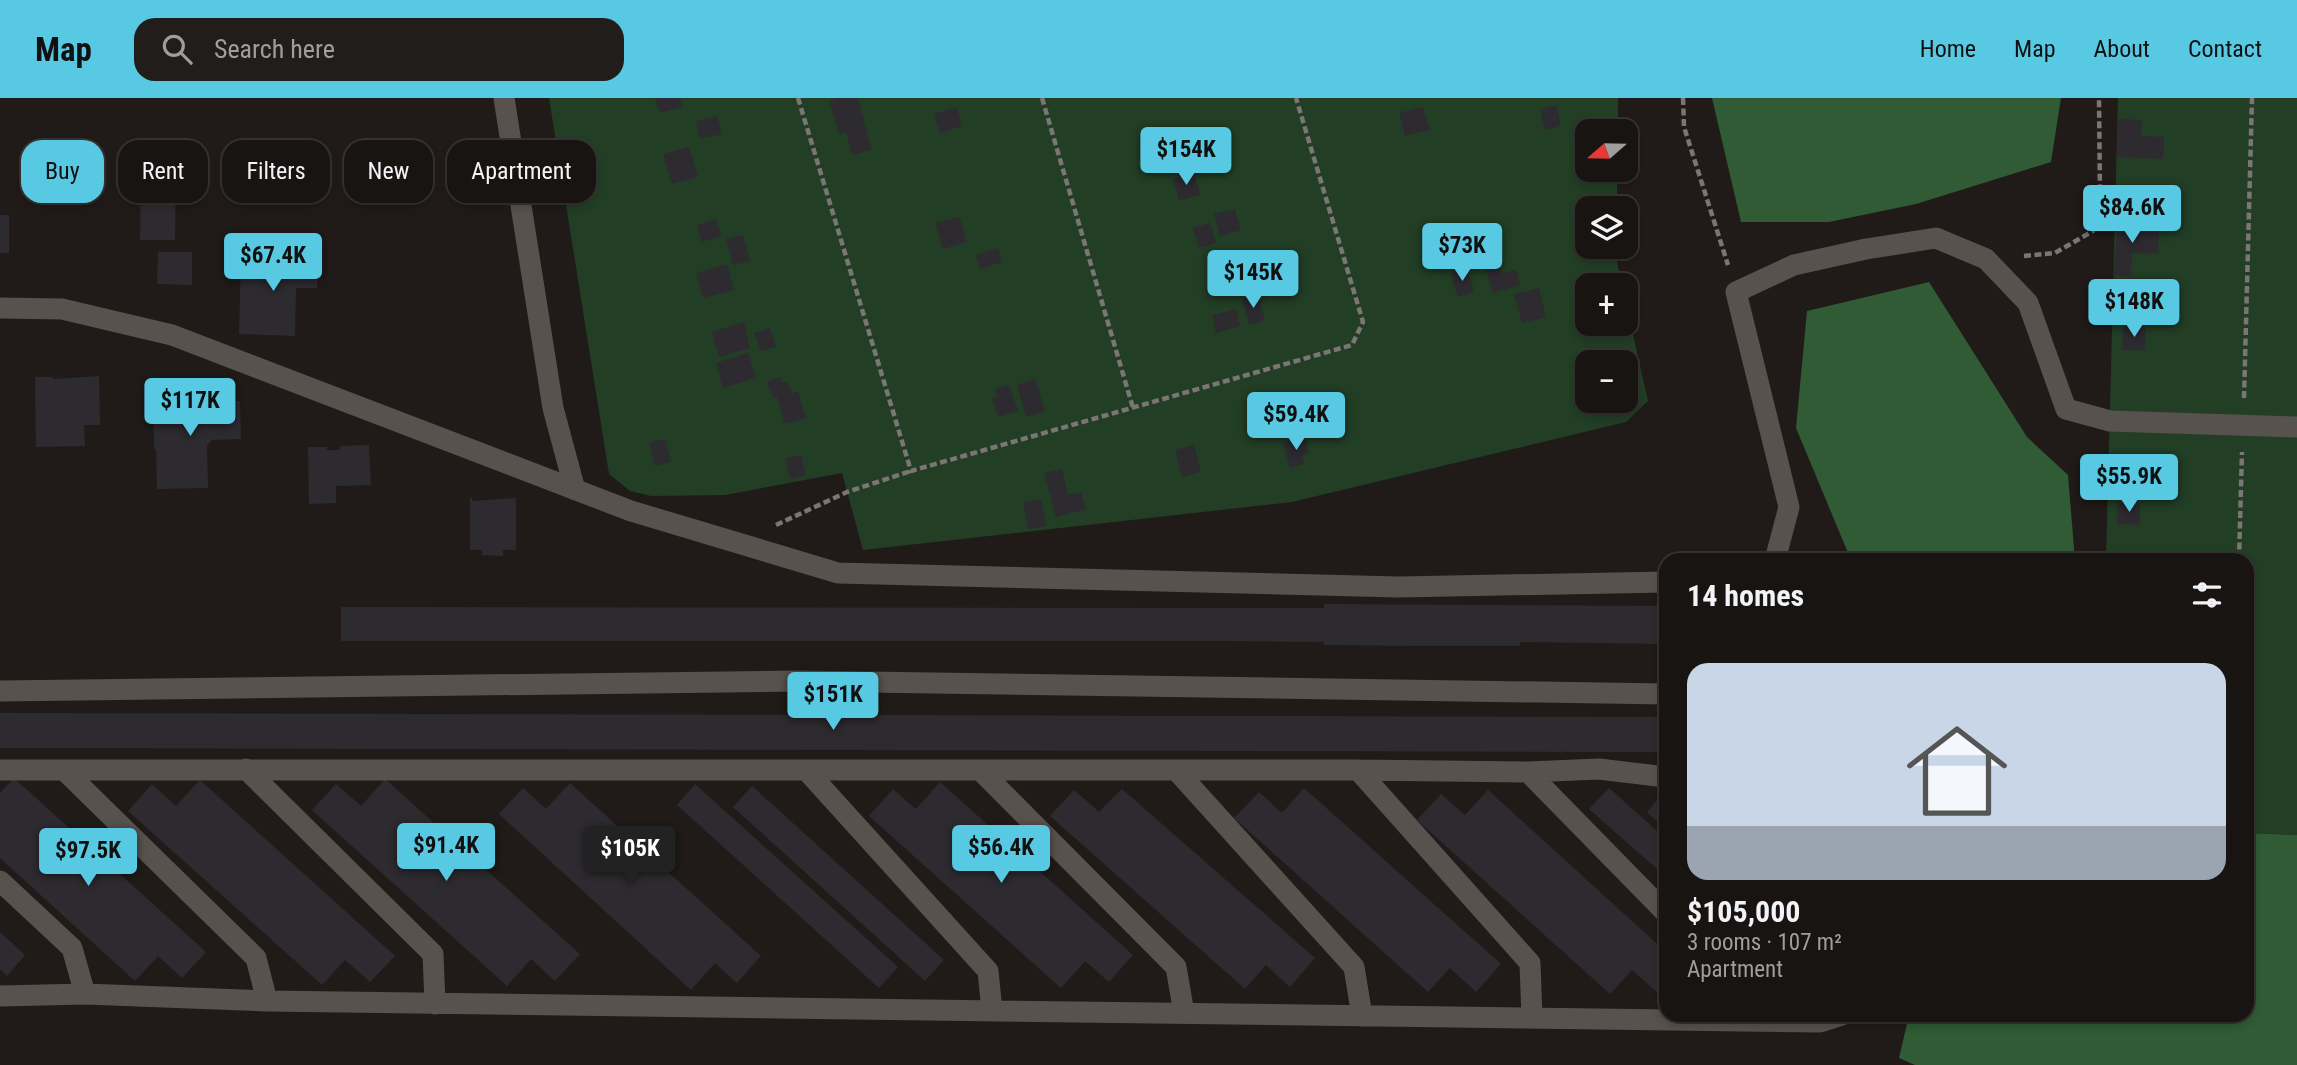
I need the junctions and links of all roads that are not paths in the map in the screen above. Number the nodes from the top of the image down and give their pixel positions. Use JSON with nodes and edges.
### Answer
{"nodes":[{"id":1,"x":504,"y":98,"type":"edge"},
{"id":2,"x":0,"y":308,"type":"edge"},
{"id":3,"x":2297,"y":427,"type":"edge"},
{"id":4,"x":575,"y":490,"type":"junction"},
{"id":5,"x":1777,"y":553,"type":"edge"},
{"id":6,"x":1659,"y":582,"type":"edge"},
{"id":7,"x":0,"y":691,"type":"edge"},
{"id":8,"x":1659,"y":694,"type":"edge"},
{"id":9,"x":246,"y":769,"type":"junction"},
{"id":10,"x":0,"y":770,"type":"edge"},
{"id":11,"x":64,"y":770,"type":"junction"},
{"id":12,"x":980,"y":770,"type":"junction"},
{"id":13,"x":1176,"y":770,"type":"junction"},
{"id":14,"x":1358,"y":770,"type":"junction"},
{"id":15,"x":807,"y":771,"type":"junction"},
{"id":16,"x":1528,"y":772,"type":"junction"},
{"id":17,"x":1659,"y":776,"type":"edge"},
{"id":18,"x":0,"y":881,"type":"edge"},
{"id":19,"x":1659,"y":906,"type":"edge"},
{"id":20,"x":85,"y":994,"type":"junction"},
{"id":21,"x":0,"y":996,"type":"edge"},
{"id":22,"x":267,"y":1001,"type":"junction"},
{"id":23,"x":435,"y":1004,"type":"junction"},
{"id":24,"x":992,"y":1011,"type":"junction"},
{"id":25,"x":1184,"y":1013,"type":"junction"},
{"id":26,"x":1362,"y":1016,"type":"junction"},
{"id":27,"x":1532,"y":1018,"type":"junction"},
{"id":28,"x":1659,"y":1018,"type":"edge"}],
"edges":[{"from":1,"to":4,"type":"lane"},
{"from":2,"to":4,"type":"lane"},
{"from":3,"to":5,"type":"lane"},
{"from":4,"to":6,"type":"lane"},
{"from":7,"to":8,"type":"lane"},
{"from":9,"to":11,"type":"lane"},
{"from":9,"to":15,"type":"lane"},
{"from":9,"to":23,"type":"lane"},
{"from":10,"to":11,"type":"lane"},
{"from":11,"to":22,"type":"lane"},
{"from":12,"to":13,"type":"lane"},
{"from":12,"to":15,"type":"lane"},
{"from":12,"to":25,"type":"lane"},
{"from":13,"to":14,"type":"lane"},
{"from":13,"to":26,"type":"lane"},
{"from":14,"to":16,"type":"lane"},
{"from":14,"to":27,"type":"lane"},
{"from":15,"to":24,"type":"lane"},
{"from":16,"to":17,"type":"lane"},
{"from":16,"to":19,"type":"lane"},
{"from":18,"to":20,"type":"lane"},
{"from":20,"to":21,"type":"lane"},
{"from":20,"to":22,"type":"lane"},
{"from":22,"to":23,"type":"lane"},
{"from":23,"to":24,"type":"lane"},
{"from":24,"to":25,"type":"lane"},
{"from":25,"to":26,"type":"lane"},
{"from":26,"to":27,"type":"lane"},
{"from":27,"to":28,"type":"lane"}]}
